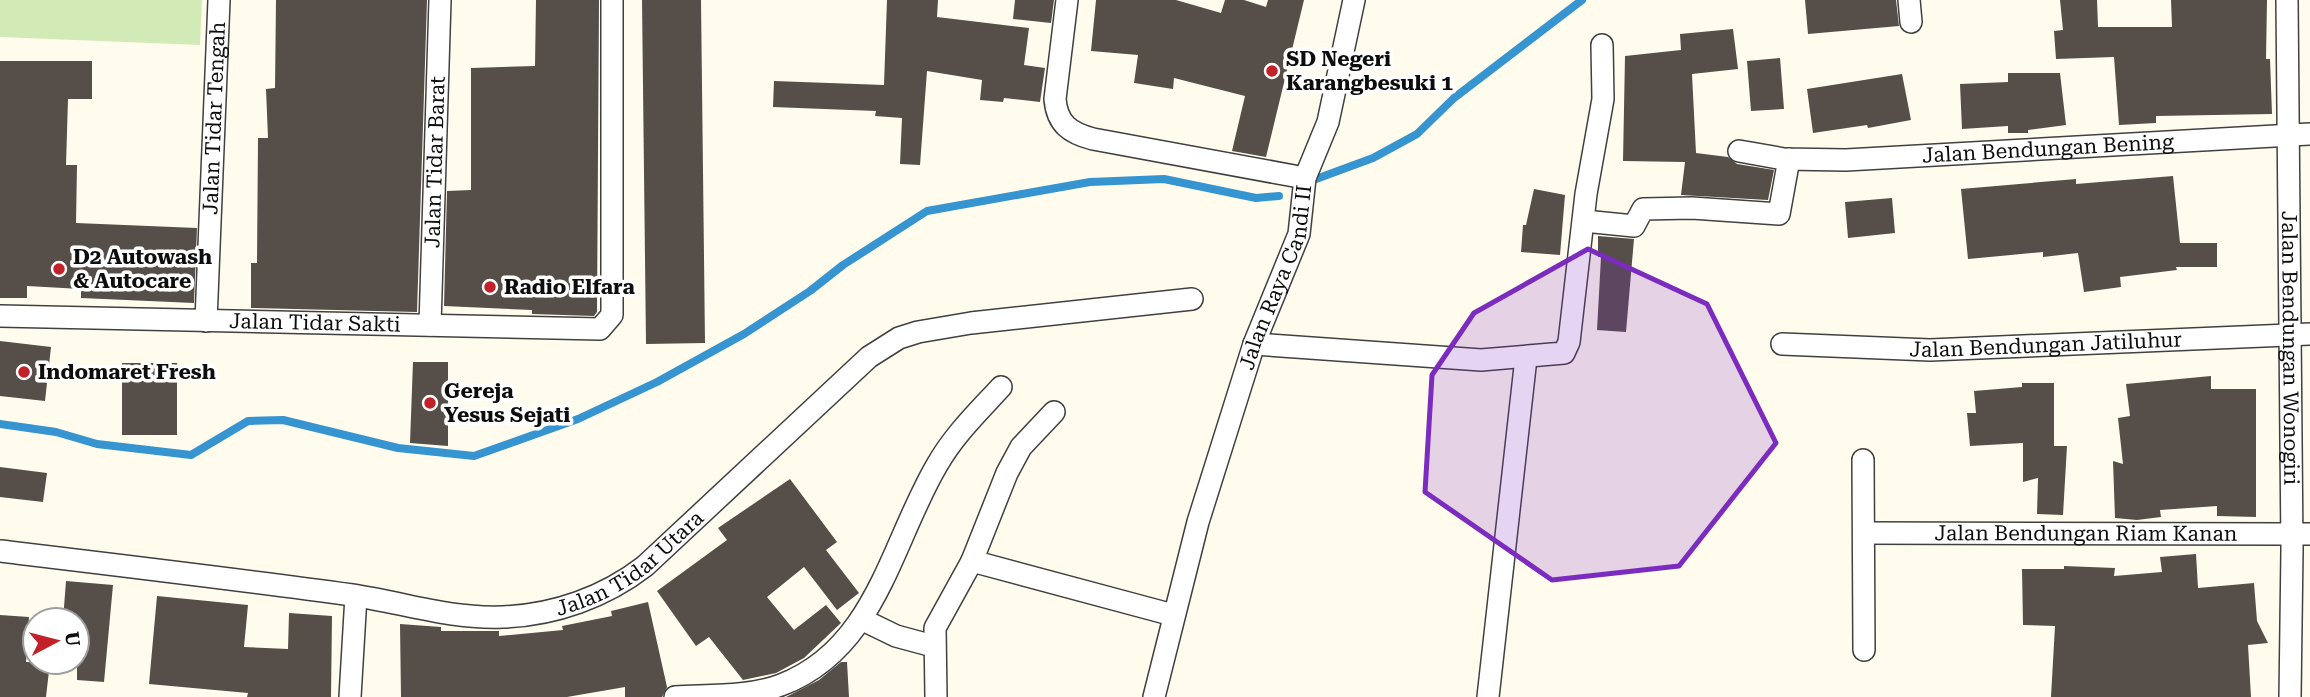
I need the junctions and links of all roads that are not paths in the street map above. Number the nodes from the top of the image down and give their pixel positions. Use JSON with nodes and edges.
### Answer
{"nodes":[{"id":1,"x":219,"y":0,"type":"edge"},
{"id":2,"x":440,"y":0,"type":"edge"},
{"id":3,"x":612,"y":0,"type":"edge"},
{"id":4,"x":1067,"y":0,"type":"edge"},
{"id":5,"x":1354,"y":0,"type":"edge"},
{"id":6,"x":1909,"y":0,"type":"edge"},
{"id":7,"x":2287,"y":0,"type":"edge"},
{"id":8,"x":1911,"y":22,"type":"dead end"},
{"id":9,"x":1602,"y":45,"type":"dead end"},
{"id":10,"x":2299,"y":134,"type":"edge"},
{"id":11,"x":1739,"y":151,"type":"dead end"},
{"id":12,"x":1787,"y":159,"type":"junction"},
{"id":13,"x":1305,"y":178,"type":"junction"},
{"id":14,"x":1584,"y":221,"type":"junction"},
{"id":15,"x":1192,"y":299,"type":"dead end"},
{"id":16,"x":0,"y":316,"type":"edge"},
{"id":17,"x":206,"y":321,"type":"junction"},
{"id":18,"x":430,"y":325,"type":"junction"},
{"id":19,"x":2300,"y":334,"type":"edge"},
{"id":20,"x":1254,"y":344,"type":"junction"},
{"id":21,"x":1782,"y":344,"type":"dead end"},
{"id":22,"x":1526,"y":358,"type":"junction"},
{"id":23,"x":1001,"y":387,"type":"dead end"},
{"id":24,"x":1055,"y":412,"type":"dead end"},
{"id":25,"x":1863,"y":460,"type":"dead end"},
{"id":26,"x":1864,"y":533,"type":"junction"},
{"id":27,"x":2300,"y":534,"type":"edge"},
{"id":28,"x":0,"y":551,"type":"edge"},
{"id":29,"x":972,"y":561,"type":"junction"},
{"id":30,"x":356,"y":596,"type":"junction"},
{"id":31,"x":1173,"y":615,"type":"junction"},
{"id":32,"x":861,"y":619,"type":"junction"},
{"id":33,"x":933,"y":646,"type":"junction"},
{"id":34,"x":1864,"y":650,"type":"dead end"},
{"id":35,"x":350,"y":697,"type":"edge"},
{"id":36,"x":675,"y":697,"type":"edge"},
{"id":37,"x":936,"y":697,"type":"edge"},
{"id":38,"x":1154,"y":697,"type":"edge"},
{"id":39,"x":1488,"y":697,"type":"edge"},
{"id":40,"x":2290,"y":697,"type":"edge"}],
"edges":[{"from":1,"to":17,"type":"street","name":"Jalan Tidar Tengah"},
{"from":2,"to":18,"type":"street","name":"Jalan Tidar Barat"},
{"from":3,"to":18,"type":"street","name":"Jalan Tidar Sakti"},
{"from":4,"to":13,"type":"street","name":"Jalan Raya Candi II"},
{"from":5,"to":13,"type":"street"},
{"from":6,"to":8,"type":"street"},
{"from":7,"to":10,"type":"street","name":"Jalan Bendungan Wonogiri"},
{"from":9,"to":14,"type":"street"},
{"from":10,"to":12,"type":"street","name":"Jalan Bendungan Bening"},
{"from":10,"to":19,"type":"street","name":"Jalan Bendungan Wonogiri"},
{"from":11,"to":12,"type":"street","name":"Jalan Bendungan Bening"},
{"from":12,"to":14,"type":"street"},
{"from":13,"to":20,"type":"street","name":"Jalan Raya Candi II"},
{"from":14,"to":22,"type":"street"},
{"from":15,"to":30,"type":"street","name":"Jalan Tidar Utara"},
{"from":16,"to":17,"type":"street","name":"Jalan Tidar Sakti"},
{"from":17,"to":18,"type":"street","name":"Jalan Tidar Sakti"},
{"from":19,"to":21,"type":"street","name":"Jalan Bendungan Jatiluhur"},
{"from":19,"to":27,"type":"street","name":"Jalan Bendungan Wonogiri"},
{"from":20,"to":22,"type":"street"},
{"from":20,"to":31,"type":"street","name":"Jalan Raya Candi II"},
{"from":22,"to":39,"type":"street"},
{"from":23,"to":32,"type":"street"},
{"from":24,"to":29,"type":"street"},
{"from":25,"to":26,"type":"street"},
{"from":26,"to":27,"type":"street","name":"Jalan Bendungan Riam Kanan"},
{"from":26,"to":34,"type":"street"},
{"from":27,"to":40,"type":"street","name":"Jalan Bendungan Wonogiri"},
{"from":28,"to":30,"type":"street","name":"Jalan Tidar Utara"},
{"from":29,"to":31,"type":"street"},
{"from":29,"to":33,"type":"street"},
{"from":30,"to":35,"type":"street"},
{"from":31,"to":38,"type":"street","name":"Jalan Raya Candi II"},
{"from":32,"to":33,"type":"street"},
{"from":32,"to":36,"type":"street"},
{"from":33,"to":37,"type":"street"}]}
